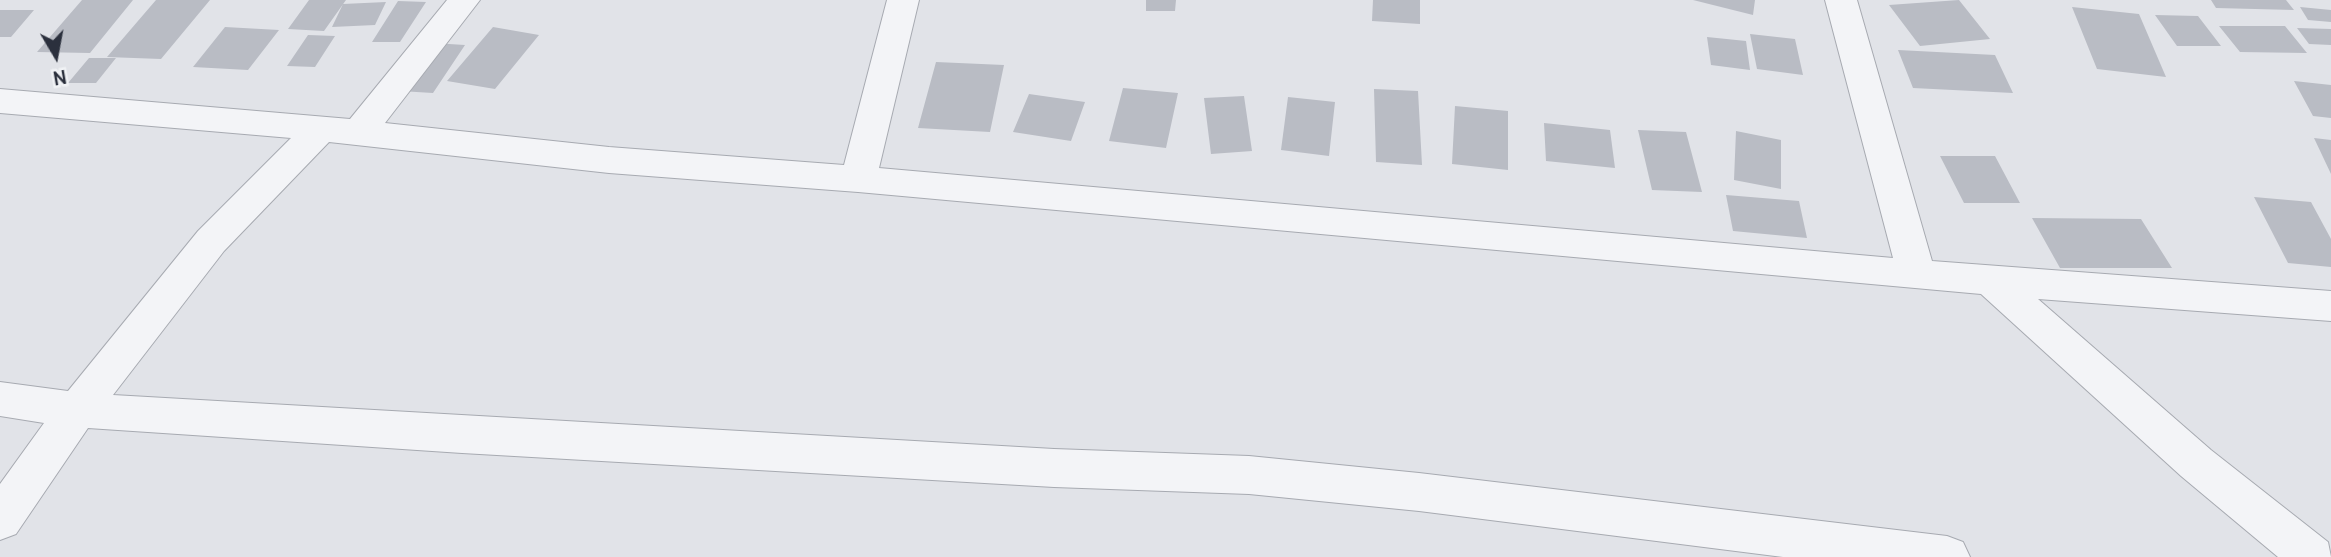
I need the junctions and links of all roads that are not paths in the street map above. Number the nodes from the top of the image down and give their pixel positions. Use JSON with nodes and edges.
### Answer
{"nodes":[{"id":1,"x":464,"y":0,"type":"edge"},
{"id":2,"x":904,"y":0,"type":"edge"},
{"id":3,"x":1841,"y":0,"type":"edge"},
{"id":4,"x":0,"y":101,"type":"edge"},
{"id":5,"x":340,"y":130,"type":"junction"},
{"id":6,"x":858,"y":179,"type":"junction"},
{"id":7,"x":1916,"y":273,"type":"junction"},
{"id":8,"x":1988,"y":278,"type":"junction"},
{"id":9,"x":2331,"y":306,"type":"edge"},
{"id":10,"x":0,"y":399,"type":"edge"},
{"id":11,"x":76,"y":410,"type":"junction"},
{"id":12,"x":0,"y":520,"type":"edge"},
{"id":13,"x":1947,"y":557,"type":"edge"},
{"id":14,"x":2312,"y":557,"type":"edge"}],
"edges":[{"from":1,"to":5,"type":"street"},
{"from":2,"to":6,"type":"street"},
{"from":3,"to":7,"type":"street"},
{"from":4,"to":5,"type":"street"},
{"from":5,"to":6,"type":"street"},
{"from":5,"to":11,"type":"street"},
{"from":6,"to":7,"type":"street"},
{"from":7,"to":8,"type":"street"},
{"from":8,"to":9,"type":"street"},
{"from":8,"to":14,"type":"street"},
{"from":10,"to":11,"type":"street"},
{"from":11,"to":12,"type":"street"},
{"from":11,"to":13,"type":"street"}]}
